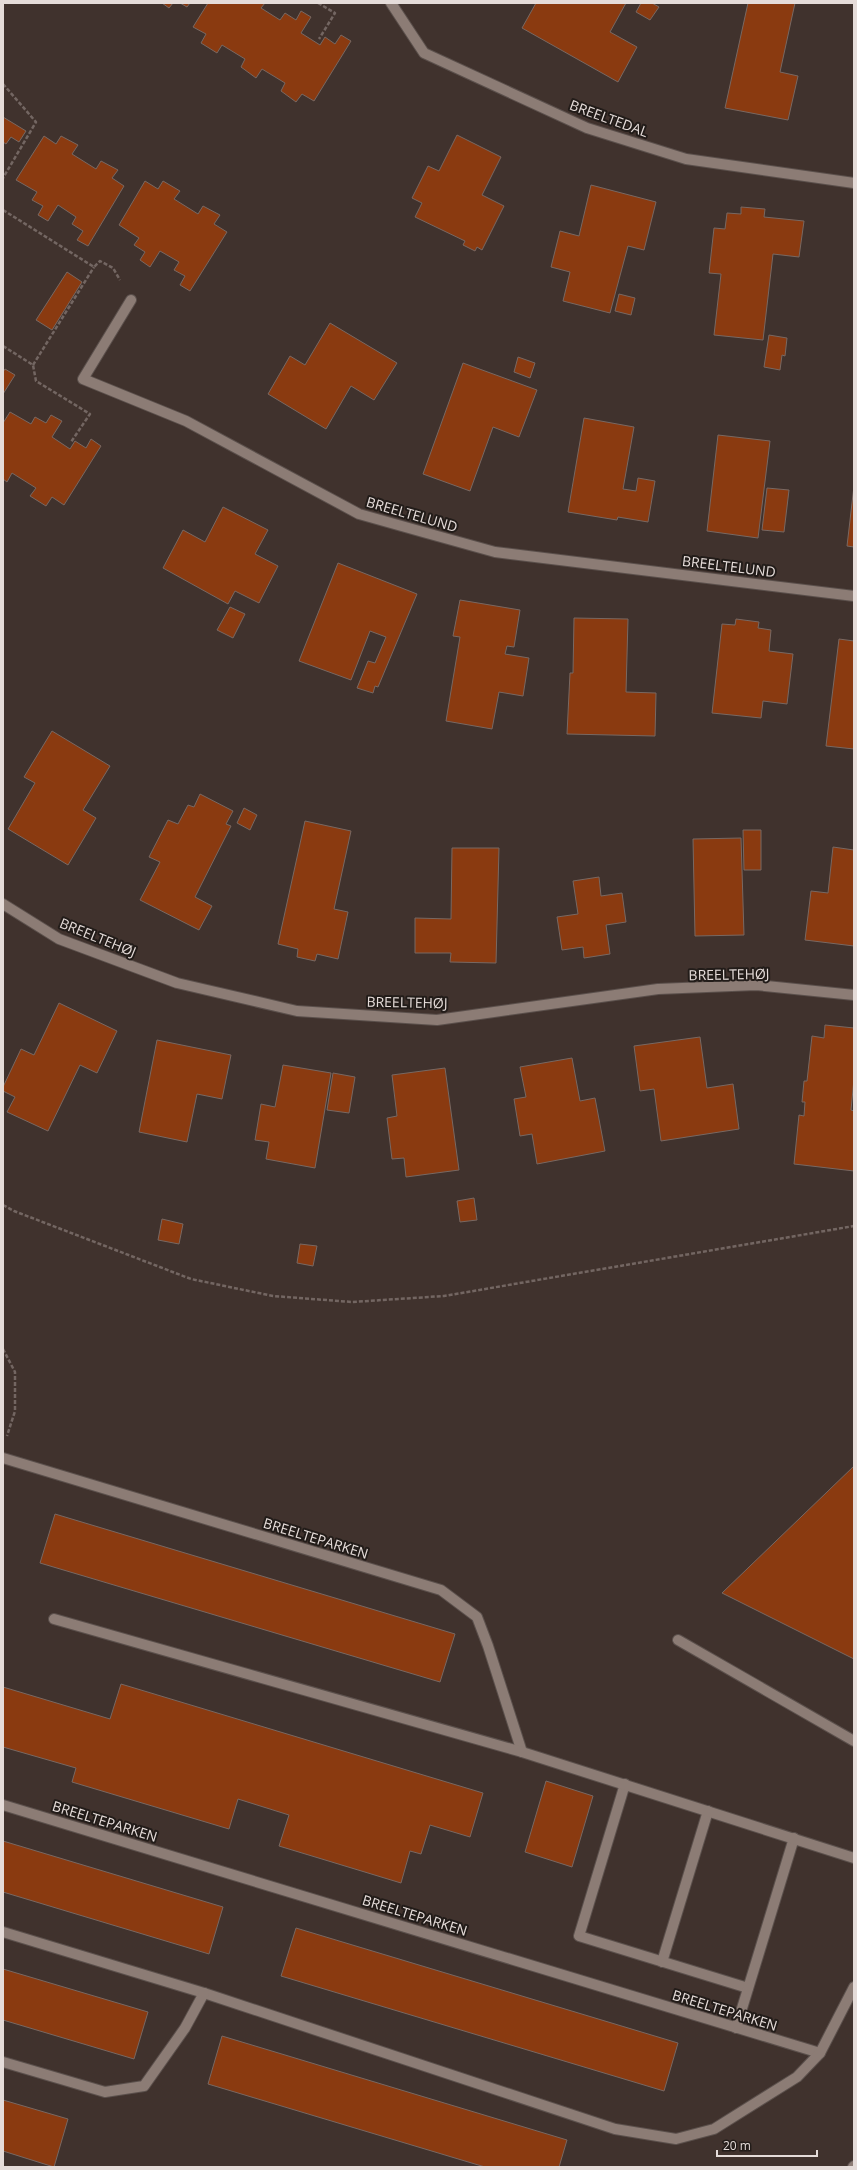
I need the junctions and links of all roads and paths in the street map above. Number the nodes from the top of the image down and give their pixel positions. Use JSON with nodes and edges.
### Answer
{"nodes":[{"id":1,"x":318,"y":3,"type":"edge"},
{"id":2,"x":391,"y":3,"type":"edge"},
{"id":3,"x":319,"y":39,"type":"dead end"},
{"id":4,"x":3,"y":84,"type":"edge"},
{"id":5,"x":3,"y":178,"type":"edge"},
{"id":6,"x":854,"y":183,"type":"edge"},
{"id":7,"x":3,"y":210,"type":"edge"},
{"id":8,"x":94,"y":267,"type":"junction"},
{"id":9,"x":131,"y":300,"type":"joint"},
{"id":10,"x":3,"y":346,"type":"edge"},
{"id":11,"x":34,"y":365,"type":"junction"},
{"id":12,"x":71,"y":442,"type":"dead end"},
{"id":13,"x":854,"y":596,"type":"edge"},
{"id":14,"x":3,"y":904,"type":"edge"},
{"id":15,"x":854,"y":995,"type":"edge"},
{"id":16,"x":3,"y":1205,"type":"edge"},
{"id":17,"x":854,"y":1226,"type":"edge"},
{"id":18,"x":3,"y":1349,"type":"edge"},
{"id":19,"x":5,"y":1443,"type":"dead end"},
{"id":20,"x":3,"y":1458,"type":"edge"},
{"id":21,"x":54,"y":1619,"type":"dead end"},
{"id":22,"x":678,"y":1640,"type":"dead end"},
{"id":23,"x":854,"y":1741,"type":"edge"},
{"id":24,"x":522,"y":1752,"type":"junction"},
{"id":25,"x":625,"y":1784,"type":"junction"},
{"id":26,"x":3,"y":1805,"type":"edge"},
{"id":27,"x":708,"y":1811,"type":"junction"},
{"id":28,"x":794,"y":1838,"type":"junction"},
{"id":29,"x":854,"y":1858,"type":"edge"},
{"id":30,"x":3,"y":1932,"type":"edge"},
{"id":31,"x":662,"y":1962,"type":"junction"},
{"id":32,"x":854,"y":1987,"type":"edge"},
{"id":33,"x":748,"y":1988,"type":"junction"},
{"id":34,"x":204,"y":1993,"type":"junction"},
{"id":35,"x":736,"y":2028,"type":"junction"},
{"id":36,"x":820,"y":2053,"type":"junction"},
{"id":37,"x":3,"y":2062,"type":"edge"}],
"edges":[{"from":1,"to":3,"type":"path"},
{"from":2,"to":6,"type":"street","name":"BREELTEDAL"},
{"from":4,"to":5,"type":"path"},
{"from":7,"to":8,"type":"path"},
{"from":8,"to":9,"type":"path"},
{"from":8,"to":11,"type":"path"},
{"from":9,"to":13,"type":"street","name":"BREELTELUND"},
{"from":10,"to":11,"type":"path"},
{"from":11,"to":12,"type":"path"},
{"from":14,"to":15,"type":"street","name":"BREELTEHØJ"},
{"from":16,"to":17,"type":"path"},
{"from":18,"to":19,"type":"path"},
{"from":20,"to":24,"type":"street","name":"BREELTEPARKEN"},
{"from":21,"to":24,"type":"street"},
{"from":22,"to":23,"type":"street"},
{"from":24,"to":25,"type":"street"},
{"from":25,"to":27,"type":"street"},
{"from":25,"to":31,"type":"street"},
{"from":26,"to":35,"type":"street","name":"BREELTEPARKEN"},
{"from":27,"to":28,"type":"street"},
{"from":27,"to":31,"type":"street"},
{"from":28,"to":29,"type":"street"},
{"from":28,"to":33,"type":"street"},
{"from":30,"to":34,"type":"street"},
{"from":31,"to":33,"type":"street"},
{"from":32,"to":36,"type":"street"},
{"from":33,"to":35,"type":"street"},
{"from":34,"to":36,"type":"street"},
{"from":34,"to":37,"type":"street"},
{"from":35,"to":36,"type":"street","name":"BREELTEPARKEN"}]}
